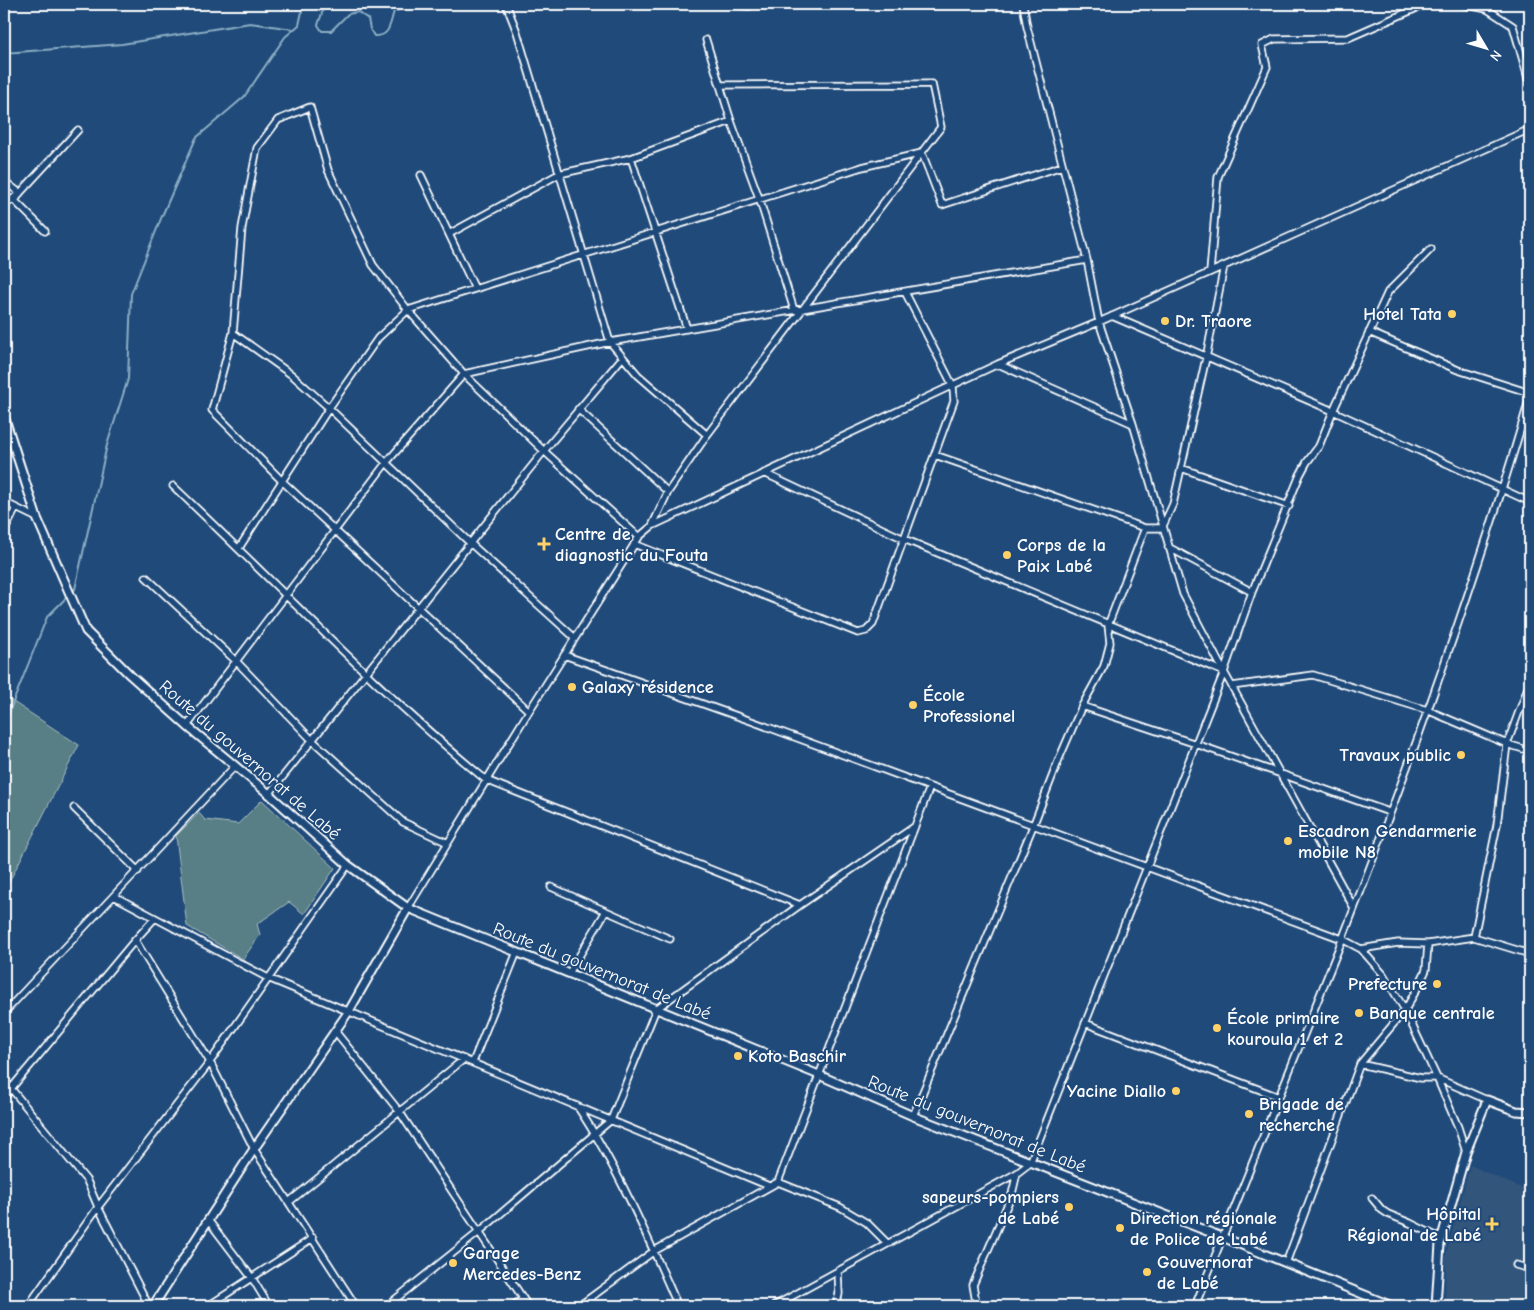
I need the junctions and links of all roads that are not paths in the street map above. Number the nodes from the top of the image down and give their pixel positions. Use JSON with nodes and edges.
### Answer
{"nodes":[{"id":1,"x":506,"y":4,"type":"edge"},
{"id":2,"x":1023,"y":4,"type":"edge"},
{"id":3,"x":1426,"y":4,"type":"edge"},
{"id":4,"x":1462,"y":4,"type":"edge"},
{"id":5,"x":706,"y":40,"type":"dead end"},
{"id":6,"x":720,"y":85,"type":"junction"},
{"id":7,"x":1530,"y":85,"type":"edge"},
{"id":8,"x":730,"y":120,"type":"junction"},
{"id":9,"x":1530,"y":129,"type":"edge"},
{"id":10,"x":78,"y":130,"type":"dead end"},
{"id":11,"x":922,"y":153,"type":"junction"},
{"id":12,"x":631,"y":158,"type":"junction"},
{"id":13,"x":1062,"y":166,"type":"junction"},
{"id":14,"x":559,"y":174,"type":"junction"},
{"id":15,"x":421,"y":175,"type":"dead end"},
{"id":16,"x":4,"y":181,"type":"edge"},
{"id":17,"x":20,"y":193,"type":"junction"},
{"id":18,"x":759,"y":198,"type":"junction"},
{"id":19,"x":4,"y":206,"type":"edge"},
{"id":20,"x":45,"y":231,"type":"dead end"},
{"id":21,"x":656,"y":232,"type":"junction"},
{"id":22,"x":449,"y":234,"type":"junction"},
{"id":23,"x":1430,"y":249,"type":"dead end"},
{"id":24,"x":585,"y":255,"type":"junction"},
{"id":25,"x":1087,"y":260,"type":"junction"},
{"id":26,"x":1224,"y":266,"type":"junction"},
{"id":27,"x":1210,"y":272,"type":"junction"},
{"id":28,"x":475,"y":289,"type":"junction"},
{"id":29,"x":905,"y":292,"type":"junction"},
{"id":30,"x":408,"y":310,"type":"junction"},
{"id":31,"x":798,"y":310,"type":"junction"},
{"id":32,"x":1112,"y":316,"type":"junction"},
{"id":33,"x":1099,"y":322,"type":"junction"},
{"id":34,"x":687,"y":329,"type":"junction"},
{"id":35,"x":1368,"y":332,"type":"junction"},
{"id":36,"x":233,"y":333,"type":"junction"},
{"id":37,"x":610,"y":342,"type":"junction"},
{"id":38,"x":622,"y":358,"type":"junction"},
{"id":39,"x":1206,"y":358,"type":"junction"},
{"id":40,"x":998,"y":364,"type":"junction"},
{"id":41,"x":464,"y":374,"type":"junction"},
{"id":42,"x":954,"y":386,"type":"junction"},
{"id":43,"x":1530,"y":393,"type":"edge"},
{"id":44,"x":1530,"y":397,"type":"edge"},
{"id":45,"x":329,"y":408,"type":"junction"},
{"id":46,"x":578,"y":409,"type":"junction"},
{"id":47,"x":1333,"y":411,"type":"junction"},
{"id":48,"x":4,"y":416,"type":"edge"},
{"id":49,"x":1133,"y":424,"type":"junction"},
{"id":50,"x":707,"y":435,"type":"junction"},
{"id":51,"x":544,"y":451,"type":"junction"},
{"id":52,"x":935,"y":455,"type":"junction"},
{"id":53,"x":386,"y":462,"type":"junction"},
{"id":54,"x":1181,"y":468,"type":"junction"},
{"id":55,"x":764,"y":473,"type":"junction"},
{"id":56,"x":282,"y":481,"type":"junction"},
{"id":57,"x":173,"y":486,"type":"dead end"},
{"id":58,"x":1503,"y":489,"type":"junction"},
{"id":59,"x":668,"y":492,"type":"junction"},
{"id":60,"x":4,"y":502,"type":"edge"},
{"id":61,"x":1530,"y":502,"type":"edge"},
{"id":62,"x":1289,"y":506,"type":"junction"},
{"id":63,"x":16,"y":508,"type":"junction"},
{"id":64,"x":37,"y":518,"type":"junction"},
{"id":65,"x":652,"y":526,"type":"junction"},
{"id":66,"x":1145,"y":528,"type":"junction"},
{"id":67,"x":1162,"y":528,"type":"junction"},
{"id":68,"x":335,"y":530,"type":"junction"},
{"id":69,"x":4,"y":532,"type":"edge"},
{"id":70,"x":639,"y":537,"type":"junction"},
{"id":71,"x":904,"y":539,"type":"junction"},
{"id":72,"x":470,"y":543,"type":"junction"},
{"id":73,"x":634,"y":544,"type":"junction"},
{"id":74,"x":1168,"y":547,"type":"junction"},
{"id":75,"x":239,"y":548,"type":"junction"},
{"id":76,"x":146,"y":576,"type":"dead end"},
{"id":77,"x":1252,"y":592,"type":"junction"},
{"id":78,"x":286,"y":595,"type":"junction"},
{"id":79,"x":418,"y":608,"type":"junction"},
{"id":80,"x":1108,"y":625,"type":"junction"},
{"id":81,"x":574,"y":638,"type":"junction"},
{"id":82,"x":564,"y":655,"type":"junction"},
{"id":83,"x":236,"y":661,"type":"junction"},
{"id":84,"x":1224,"y":672,"type":"junction"},
{"id":85,"x":366,"y":673,"type":"junction"},
{"id":86,"x":1530,"y":682,"type":"edge"},
{"id":87,"x":1232,"y":686,"type":"junction"},
{"id":88,"x":1082,"y":706,"type":"junction"},
{"id":89,"x":1427,"y":710,"type":"junction"},
{"id":90,"x":529,"y":711,"type":"junction"},
{"id":91,"x":187,"y":726,"type":"junction"},
{"id":92,"x":312,"y":740,"type":"junction"},
{"id":93,"x":1196,"y":744,"type":"junction"},
{"id":94,"x":1507,"y":744,"type":"junction"},
{"id":95,"x":1530,"y":750,"type":"edge"},
{"id":96,"x":235,"y":766,"type":"junction"},
{"id":97,"x":1281,"y":774,"type":"junction"},
{"id":98,"x":486,"y":780,"type":"junction"},
{"id":99,"x":930,"y":787,"type":"junction"},
{"id":100,"x":269,"y":794,"type":"junction"},
{"id":101,"x":74,"y":808,"type":"dead end"},
{"id":102,"x":1390,"y":812,"type":"junction"},
{"id":103,"x":1033,"y":826,"type":"junction"},
{"id":104,"x":914,"y":827,"type":"junction"},
{"id":105,"x":448,"y":843,"type":"junction"},
{"id":106,"x":348,"y":865,"type":"junction"},
{"id":107,"x":1147,"y":867,"type":"junction"},
{"id":108,"x":138,"y":871,"type":"junction"},
{"id":109,"x":551,"y":887,"type":"dead end"},
{"id":110,"x":114,"y":896,"type":"junction"},
{"id":111,"x":800,"y":905,"type":"junction"},
{"id":112,"x":408,"y":908,"type":"junction"},
{"id":113,"x":1354,"y":908,"type":"junction"},
{"id":114,"x":606,"y":911,"type":"junction"},
{"id":115,"x":155,"y":918,"type":"junction"},
{"id":116,"x":1474,"y":936,"type":"junction"},
{"id":117,"x":670,"y":939,"type":"dead end"},
{"id":118,"x":1342,"y":939,"type":"junction"},
{"id":119,"x":135,"y":940,"type":"junction"},
{"id":120,"x":1428,"y":944,"type":"junction"},
{"id":121,"x":1361,"y":949,"type":"junction"},
{"id":122,"x":517,"y":952,"type":"junction"},
{"id":123,"x":1530,"y":954,"type":"edge"},
{"id":124,"x":569,"y":973,"type":"junction"},
{"id":125,"x":268,"y":978,"type":"junction"},
{"id":126,"x":656,"y":1009,"type":"junction"},
{"id":127,"x":1404,"y":1010,"type":"junction"},
{"id":128,"x":349,"y":1011,"type":"junction"},
{"id":129,"x":4,"y":1013,"type":"edge"},
{"id":130,"x":1085,"y":1023,"type":"junction"},
{"id":131,"x":335,"y":1031,"type":"junction"},
{"id":132,"x":464,"y":1059,"type":"junction"},
{"id":133,"x":210,"y":1062,"type":"junction"},
{"id":134,"x":473,"y":1062,"type":"junction"},
{"id":135,"x":1360,"y":1064,"type":"junction"},
{"id":136,"x":819,"y":1075,"type":"junction"},
{"id":137,"x":1437,"y":1078,"type":"junction"},
{"id":138,"x":4,"y":1080,"type":"edge"},
{"id":139,"x":10,"y":1088,"type":"junction"},
{"id":140,"x":4,"y":1097,"type":"edge"},
{"id":141,"x":1279,"y":1097,"type":"junction"},
{"id":142,"x":1487,"y":1100,"type":"junction"},
{"id":143,"x":577,"y":1106,"type":"junction"},
{"id":144,"x":399,"y":1111,"type":"junction"},
{"id":145,"x":1530,"y":1112,"type":"edge"},
{"id":146,"x":913,"y":1116,"type":"junction"},
{"id":147,"x":611,"y":1120,"type":"junction"},
{"id":148,"x":596,"y":1133,"type":"junction"},
{"id":149,"x":254,"y":1149,"type":"junction"},
{"id":150,"x":1466,"y":1152,"type":"junction"},
{"id":151,"x":1030,"y":1163,"type":"junction"},
{"id":152,"x":1017,"y":1173,"type":"junction"},
{"id":153,"x":778,"y":1182,"type":"junction"},
{"id":154,"x":769,"y":1186,"type":"junction"},
{"id":155,"x":1372,"y":1198,"type":"dead end"},
{"id":156,"x":288,"y":1202,"type":"junction"},
{"id":157,"x":98,"y":1208,"type":"junction"},
{"id":158,"x":208,"y":1220,"type":"junction"},
{"id":159,"x":479,"y":1232,"type":"junction"},
{"id":160,"x":1222,"y":1237,"type":"junction"},
{"id":161,"x":313,"y":1238,"type":"junction"},
{"id":162,"x":1442,"y":1239,"type":"junction"},
{"id":163,"x":887,"y":1243,"type":"junction"},
{"id":164,"x":654,"y":1251,"type":"junction"},
{"id":165,"x":1286,"y":1263,"type":"junction"},
{"id":166,"x":1516,"y":1265,"type":"dead end"},
{"id":167,"x":1530,"y":1268,"type":"edge"},
{"id":168,"x":838,"y":1270,"type":"junction"},
{"id":169,"x":252,"y":1278,"type":"junction"},
{"id":170,"x":523,"y":1299,"type":"junction"},
{"id":171,"x":1381,"y":1304,"type":"edge"},
{"id":172,"x":28,"y":1306,"type":"edge"},
{"id":173,"x":151,"y":1306,"type":"edge"},
{"id":174,"x":208,"y":1306,"type":"edge"},
{"id":175,"x":269,"y":1306,"type":"edge"},
{"id":176,"x":356,"y":1306,"type":"edge"},
{"id":177,"x":388,"y":1306,"type":"edge"},
{"id":178,"x":512,"y":1306,"type":"edge"},
{"id":179,"x":528,"y":1306,"type":"edge"},
{"id":180,"x":580,"y":1306,"type":"edge"},
{"id":181,"x":678,"y":1306,"type":"edge"},
{"id":182,"x":774,"y":1306,"type":"edge"},
{"id":183,"x":836,"y":1306,"type":"edge"},
{"id":184,"x":979,"y":1306,"type":"edge"},
{"id":185,"x":1195,"y":1306,"type":"edge"},
{"id":186,"x":1392,"y":1306,"type":"edge"},
{"id":187,"x":1436,"y":1306,"type":"edge"}],
"edges":[{"from":1,"to":14,"type":"street"},
{"from":2,"to":13,"type":"street"},
{"from":3,"to":27,"type":"street"},
{"from":4,"to":7,"type":"street"},
{"from":5,"to":6,"type":"street"},
{"from":6,"to":8,"type":"street"},
{"from":6,"to":11,"type":"street"},
{"from":8,"to":12,"type":"street"},
{"from":8,"to":18,"type":"street"},
{"from":9,"to":26,"type":"street"},
{"from":10,"to":17,"type":"street"},
{"from":11,"to":13,"type":"street"},
{"from":11,"to":18,"type":"street"},
{"from":11,"to":31,"type":"street"},
{"from":12,"to":14,"type":"street"},
{"from":12,"to":21,"type":"street"},
{"from":13,"to":25,"type":"street"},
{"from":14,"to":22,"type":"street"},
{"from":14,"to":24,"type":"street"},
{"from":15,"to":22,"type":"street"},
{"from":16,"to":17,"type":"street"},
{"from":17,"to":19,"type":"street"},
{"from":17,"to":20,"type":"street"},
{"from":18,"to":21,"type":"street"},
{"from":18,"to":31,"type":"street"},
{"from":21,"to":24,"type":"street"},
{"from":21,"to":34,"type":"street"},
{"from":22,"to":28,"type":"street"},
{"from":23,"to":35,"type":"street"},
{"from":24,"to":28,"type":"street"},
{"from":24,"to":37,"type":"street"},
{"from":25,"to":29,"type":"street"},
{"from":25,"to":33,"type":"street"},
{"from":26,"to":27,"type":"street"},
{"from":26,"to":39,"type":"street"},
{"from":27,"to":32,"type":"street"},
{"from":28,"to":30,"type":"street"},
{"from":29,"to":31,"type":"street"},
{"from":29,"to":42,"type":"street"},
{"from":30,"to":36,"type":"street"},
{"from":30,"to":41,"type":"street"},
{"from":30,"to":45,"type":"street"},
{"from":31,"to":34,"type":"street"},
{"from":31,"to":50,"type":"street"},
{"from":32,"to":33,"type":"street"},
{"from":32,"to":39,"type":"street"},
{"from":33,"to":40,"type":"street"},
{"from":33,"to":49,"type":"street"},
{"from":34,"to":37,"type":"street"},
{"from":35,"to":43,"type":"street"},
{"from":35,"to":47,"type":"street"},
{"from":36,"to":45,"type":"street"},
{"from":36,"to":56,"type":"street"},
{"from":37,"to":38,"type":"street"},
{"from":37,"to":41,"type":"street"},
{"from":38,"to":46,"type":"street"},
{"from":38,"to":50,"type":"street"},
{"from":39,"to":47,"type":"street"},
{"from":39,"to":54,"type":"street"},
{"from":40,"to":42,"type":"street"},
{"from":40,"to":49,"type":"street"},
{"from":41,"to":51,"type":"street"},
{"from":41,"to":53,"type":"street"},
{"from":42,"to":52,"type":"street"},
{"from":42,"to":55,"type":"street"},
{"from":44,"to":58,"type":"street"},
{"from":45,"to":53,"type":"street"},
{"from":45,"to":56,"type":"street"},
{"from":46,"to":51,"type":"street"},
{"from":46,"to":59,"type":"street"},
{"from":47,"to":58,"type":"street"},
{"from":47,"to":62,"type":"street"},
{"from":48,"to":64,"type":"street","name":"Route du gouvernorat de Labé"},
{"from":49,"to":67,"type":"street"},
{"from":50,"to":59,"type":"street"},
{"from":51,"to":70,"type":"street"},
{"from":51,"to":72,"type":"street"},
{"from":52,"to":66,"type":"street"},
{"from":52,"to":71,"type":"street"},
{"from":53,"to":68,"type":"street"},
{"from":53,"to":72,"type":"street"},
{"from":54,"to":62,"type":"street"},
{"from":54,"to":67,"type":"street"},
{"from":55,"to":65,"type":"street"},
{"from":55,"to":71,"type":"street"},
{"from":56,"to":68,"type":"street"},
{"from":56,"to":75,"type":"street"},
{"from":57,"to":75,"type":"street"},
{"from":58,"to":61,"type":"street"},
{"from":58,"to":89,"type":"street"},
{"from":59,"to":65,"type":"street"},
{"from":60,"to":63,"type":"street"},
{"from":62,"to":77,"type":"street"},
{"from":63,"to":64,"type":"street"},
{"from":63,"to":69,"type":"street"},
{"from":64,"to":91,"type":"street","name":"Route du gouvernorat de Labé"},
{"from":65,"to":70,"type":"street"},
{"from":66,"to":67,"type":"street"},
{"from":66,"to":80,"type":"street"},
{"from":67,"to":74,"type":"street"},
{"from":68,"to":78,"type":"street"},
{"from":68,"to":79,"type":"street"},
{"from":70,"to":73,"type":"street"},
{"from":71,"to":73,"type":"street"},
{"from":71,"to":80,"type":"street"},
{"from":72,"to":79,"type":"street"},
{"from":72,"to":81,"type":"street"},
{"from":73,"to":81,"type":"street"},
{"from":74,"to":77,"type":"street"},
{"from":74,"to":84,"type":"street"},
{"from":75,"to":78,"type":"street"},
{"from":76,"to":83,"type":"street"},
{"from":77,"to":84,"type":"street"},
{"from":78,"to":83,"type":"street"},
{"from":78,"to":85,"type":"street"},
{"from":79,"to":85,"type":"street"},
{"from":79,"to":90,"type":"street"},
{"from":80,"to":84,"type":"street"},
{"from":80,"to":88,"type":"street"},
{"from":81,"to":82,"type":"street"},
{"from":82,"to":90,"type":"street"},
{"from":82,"to":99,"type":"street"},
{"from":83,"to":91,"type":"street"},
{"from":83,"to":92,"type":"street"},
{"from":84,"to":87,"type":"street"},
{"from":84,"to":93,"type":"street"},
{"from":85,"to":92,"type":"street"},
{"from":85,"to":98,"type":"street"},
{"from":86,"to":94,"type":"street"},
{"from":87,"to":89,"type":"street"},
{"from":87,"to":97,"type":"street"},
{"from":88,"to":93,"type":"street"},
{"from":88,"to":103,"type":"street"},
{"from":89,"to":94,"type":"street"},
{"from":89,"to":102,"type":"street"},
{"from":90,"to":98,"type":"street"},
{"from":91,"to":96,"type":"street","name":"Route du gouvernorat de Labé"},
{"from":92,"to":100,"type":"street"},
{"from":92,"to":105,"type":"street"},
{"from":93,"to":97,"type":"street"},
{"from":93,"to":107,"type":"street"},
{"from":94,"to":95,"type":"street"},
{"from":94,"to":116,"type":"street"},
{"from":96,"to":100,"type":"street","name":"Route du gouvernorat de Labé"},
{"from":96,"to":108,"type":"street"},
{"from":97,"to":102,"type":"street"},
{"from":97,"to":113,"type":"street"},
{"from":98,"to":105,"type":"street"},
{"from":98,"to":111,"type":"street"},
{"from":99,"to":103,"type":"street"},
{"from":99,"to":104,"type":"street"},
{"from":100,"to":106,"type":"street","name":"Route du gouvernorat de Labé"},
{"from":101,"to":108,"type":"street"},
{"from":102,"to":113,"type":"street"},
{"from":103,"to":107,"type":"street"},
{"from":103,"to":146,"type":"street"},
{"from":104,"to":111,"type":"street"},
{"from":104,"to":136,"type":"street"},
{"from":105,"to":112,"type":"street"},
{"from":106,"to":112,"type":"street","name":"Route du gouvernorat de Labé"},
{"from":106,"to":125,"type":"street"},
{"from":107,"to":118,"type":"street"},
{"from":107,"to":130,"type":"street"},
{"from":108,"to":110,"type":"street"},
{"from":109,"to":114,"type":"street"},
{"from":110,"to":115,"type":"street"},
{"from":110,"to":129,"type":"street"},
{"from":111,"to":126,"type":"street"},
{"from":112,"to":122,"type":"street","name":"Route du gouvernorat de Labé"},
{"from":112,"to":128,"type":"street"},
{"from":113,"to":118,"type":"street"},
{"from":114,"to":117,"type":"street"},
{"from":114,"to":124,"type":"street"},
{"from":115,"to":119,"type":"street"},
{"from":115,"to":125,"type":"street"},
{"from":116,"to":120,"type":"street"},
{"from":116,"to":123,"type":"street"},
{"from":118,"to":121,"type":"street"},
{"from":118,"to":141,"type":"street"},
{"from":119,"to":133,"type":"street"},
{"from":119,"to":139,"type":"street"},
{"from":120,"to":121,"type":"street"},
{"from":120,"to":127,"type":"street"},
{"from":121,"to":127,"type":"street"},
{"from":122,"to":124,"type":"street","name":"Route du gouvernorat de Labé"},
{"from":122,"to":134,"type":"street"},
{"from":124,"to":126,"type":"street","name":"Route du gouvernorat de Labé"},
{"from":125,"to":128,"type":"street"},
{"from":125,"to":133,"type":"street"},
{"from":126,"to":136,"type":"street","name":"Route du gouvernorat de Labé"},
{"from":126,"to":147,"type":"street"},
{"from":127,"to":135,"type":"street"},
{"from":127,"to":137,"type":"street"},
{"from":128,"to":131,"type":"street"},
{"from":128,"to":132,"type":"street"},
{"from":130,"to":141,"type":"street"},
{"from":130,"to":151,"type":"street"},
{"from":131,"to":144,"type":"street"},
{"from":131,"to":149,"type":"street"},
{"from":132,"to":134,"type":"street"},
{"from":132,"to":144,"type":"street"},
{"from":133,"to":149,"type":"street"},
{"from":133,"to":157,"type":"street"},
{"from":134,"to":143,"type":"street"},
{"from":135,"to":137,"type":"street"},
{"from":135,"to":165,"type":"street"},
{"from":136,"to":146,"type":"street","name":"Route du gouvernorat de Labé"},
{"from":136,"to":153,"type":"street"},
{"from":137,"to":142,"type":"street"},
{"from":137,"to":150,"type":"street"},
{"from":138,"to":139,"type":"street"},
{"from":139,"to":140,"type":"street"},
{"from":139,"to":157,"type":"street"},
{"from":141,"to":160,"type":"street"},
{"from":142,"to":145,"type":"street"},
{"from":142,"to":150,"type":"street"},
{"from":143,"to":147,"type":"street"},
{"from":143,"to":148,"type":"street"},
{"from":144,"to":156,"type":"street"},
{"from":144,"to":159,"type":"street"},
{"from":146,"to":151,"type":"street","name":"Route du gouvernorat de Labé"},
{"from":147,"to":148,"type":"street"},
{"from":147,"to":154,"type":"street"},
{"from":148,"to":159,"type":"street"},
{"from":148,"to":164,"type":"street"},
{"from":149,"to":156,"type":"street"},
{"from":149,"to":158,"type":"street"},
{"from":150,"to":162,"type":"street"},
{"from":151,"to":152,"type":"street"},
{"from":151,"to":160,"type":"street","name":"Route du gouvernorat de Labé"},
{"from":152,"to":163,"type":"street"},
{"from":152,"to":184,"type":"street"},
{"from":153,"to":154,"type":"street"},
{"from":153,"to":163,"type":"street"},
{"from":154,"to":164,"type":"street"},
{"from":155,"to":162,"type":"street"},
{"from":156,"to":161,"type":"street"},
{"from":157,"to":172,"type":"street"},
{"from":157,"to":173,"type":"street"},
{"from":158,"to":169,"type":"street"},
{"from":158,"to":173,"type":"street"},
{"from":159,"to":170,"type":"street"},
{"from":159,"to":177,"type":"street"},
{"from":160,"to":165,"type":"street","name":"Route du gouvernorat de Labé"},
{"from":160,"to":185,"type":"street"},
{"from":161,"to":169,"type":"street"},
{"from":161,"to":176,"type":"street"},
{"from":162,"to":187,"type":"street"},
{"from":163,"to":168,"type":"street"},
{"from":164,"to":180,"type":"street"},
{"from":164,"to":181,"type":"street"},
{"from":165,"to":171,"type":"street","name":"Route du gouvernorat de Labé"},
{"from":166,"to":167,"type":"street"},
{"from":168,"to":182,"type":"street"},
{"from":168,"to":183,"type":"street"},
{"from":169,"to":174,"type":"street"},
{"from":169,"to":175,"type":"street"},
{"from":170,"to":178,"type":"street"},
{"from":170,"to":179,"type":"street"},
{"from":171,"to":186,"type":"street","name":"Route du gouvernorat de Labé"}]}
